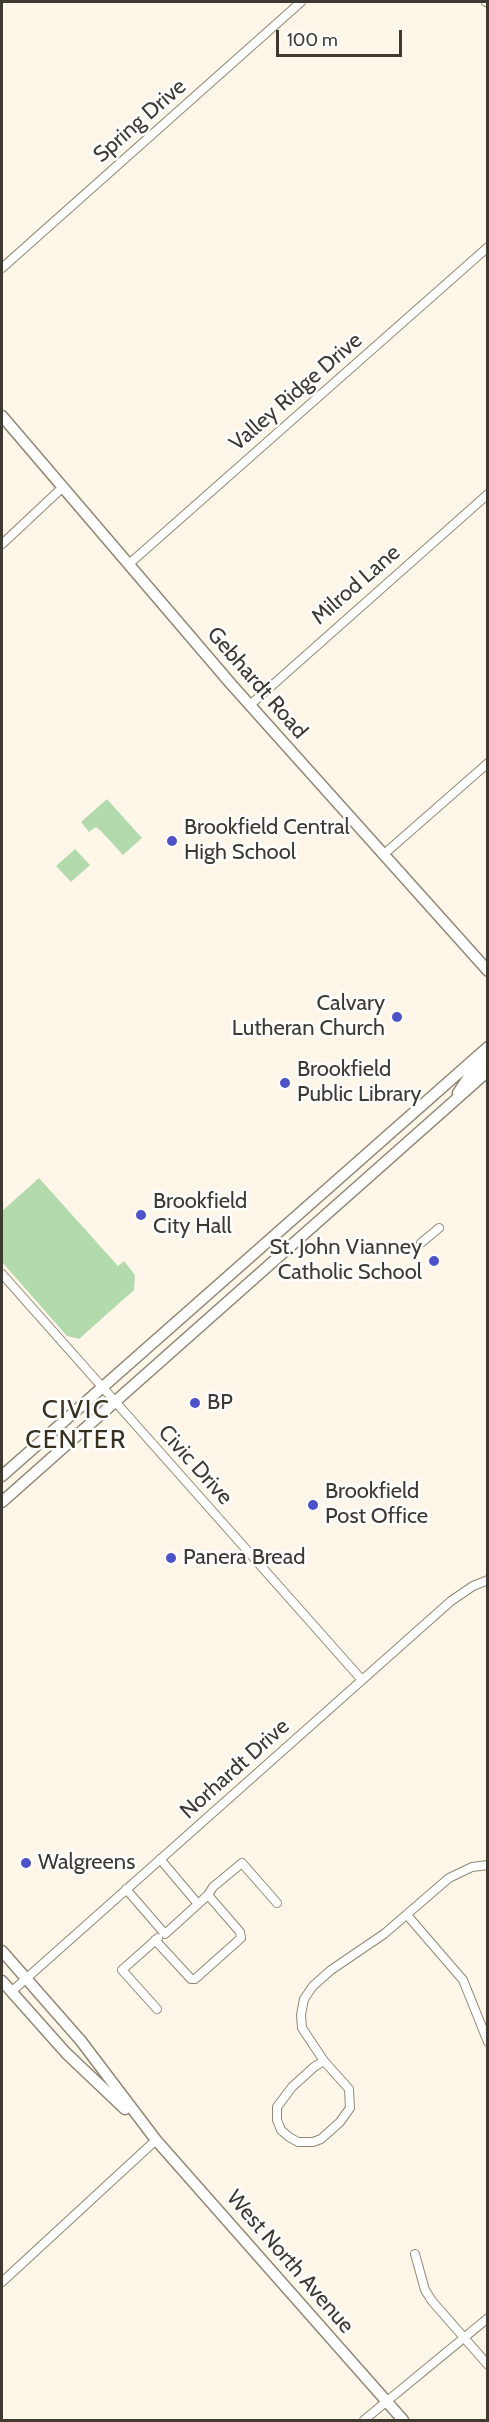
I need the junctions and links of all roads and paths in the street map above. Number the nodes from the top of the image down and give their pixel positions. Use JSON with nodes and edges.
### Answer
{"nodes":[{"id":1,"x":301,"y":2,"type":"edge"},
{"id":2,"x":488,"y":248,"type":"edge"},
{"id":3,"x":2,"y":268,"type":"edge"},
{"id":4,"x":2,"y":416,"type":"edge"},
{"id":5,"x":63,"y":487,"type":"junction"},
{"id":6,"x":488,"y":494,"type":"edge"},
{"id":7,"x":2,"y":544,"type":"edge"},
{"id":8,"x":129,"y":564,"type":"junction"},
{"id":9,"x":250,"y":705,"type":"junction"},
{"id":10,"x":488,"y":763,"type":"edge"},
{"id":11,"x":383,"y":855,"type":"junction"},
{"id":12,"x":488,"y":971,"type":"edge"},
{"id":13,"x":488,"y":1047,"type":"edge"},
{"id":14,"x":488,"y":1060,"type":"edge"},
{"id":15,"x":488,"y":1071,"type":"edge"},
{"id":16,"x":452,"y":1104,"type":"junction"},
{"id":17,"x":440,"y":1228,"type":"dead end"},
{"id":18,"x":421,"y":1243,"type":"dead end"},
{"id":19,"x":2,"y":1274,"type":"edge"},
{"id":20,"x":101,"y":1388,"type":"junction"},
{"id":21,"x":114,"y":1402,"type":"junction"},
{"id":22,"x":2,"y":1476,"type":"edge"},
{"id":23,"x":2,"y":1502,"type":"edge"},
{"id":24,"x":488,"y":1580,"type":"edge"},
{"id":25,"x":362,"y":1680,"type":"junction"},
{"id":26,"x":160,"y":1859,"type":"junction"},
{"id":27,"x":488,"y":1865,"type":"edge"},
{"id":28,"x":126,"y":1889,"type":"junction"},
{"id":29,"x":208,"y":1895,"type":"junction"},
{"id":30,"x":277,"y":1903,"type":"dead end"},
{"id":31,"x":198,"y":1904,"type":"junction"},
{"id":32,"x":407,"y":1915,"type":"junction"},
{"id":33,"x":165,"y":1934,"type":"junction"},
{"id":34,"x":155,"y":1940,"type":"junction"},
{"id":35,"x":2,"y":1951,"type":"edge"},
{"id":36,"x":26,"y":1978,"type":"junction"},
{"id":37,"x":2,"y":1981,"type":"edge"},
{"id":38,"x":11,"y":1992,"type":"junction"},
{"id":39,"x":158,"y":2009,"type":"dead end"},
{"id":40,"x":488,"y":2042,"type":"edge"},
{"id":41,"x":324,"y":2061,"type":"junction"},
{"id":42,"x":147,"y":2130,"type":"junction"},
{"id":43,"x":156,"y":2140,"type":"junction"},
{"id":44,"x":415,"y":2254,"type":"dead end"},
{"id":45,"x":2,"y":2282,"type":"edge"},
{"id":46,"x":488,"y":2318,"type":"edge"},
{"id":47,"x":463,"y":2337,"type":"junction"},
{"id":48,"x":488,"y":2365,"type":"edge"},
{"id":49,"x":387,"y":2402,"type":"junction"},
{"id":50,"x":364,"y":2421,"type":"edge"},
{"id":51,"x":403,"y":2421,"type":"edge"}],
"edges":[{"from":1,"to":3,"type":"street","name":"Spring Drive"},
{"from":2,"to":8,"type":"street","name":"Valley Ridge Drive"},
{"from":4,"to":5,"type":"main road","name":"Gebhardt Road"},
{"from":5,"to":7,"type":"street"},
{"from":5,"to":8,"type":"main road","name":"Gebhardt Road"},
{"from":6,"to":9,"type":"street","name":"Milrod Lane"},
{"from":8,"to":9,"type":"main road","name":"Gebhardt Road"},
{"from":9,"to":11,"type":"main road","name":"Gebhardt Road"},
{"from":10,"to":11,"type":"street"},
{"from":11,"to":12,"type":"main road","name":"Gebhardt Road"},
{"from":13,"to":20,"type":"main road"},
{"from":14,"to":16,"type":"main road"},
{"from":15,"to":16,"type":"main road"},
{"from":16,"to":21,"type":"main road"},
{"from":17,"to":18,"type":"street"},
{"from":19,"to":20,"type":"street","name":"Civic Drive"},
{"from":20,"to":21,"type":"street","name":"Civic Drive"},
{"from":20,"to":22,"type":"main road"},
{"from":21,"to":23,"type":"main road"},
{"from":21,"to":25,"type":"street","name":"Civic Drive"},
{"from":24,"to":25,"type":"street","name":"Norhardt Drive"},
{"from":25,"to":26,"type":"street","name":"Norhardt Drive"},
{"from":26,"to":28,"type":"street","name":"Norhardt Drive"},
{"from":26,"to":31,"type":"street"},
{"from":27,"to":32,"type":"street"},
{"from":28,"to":33,"type":"street"},
{"from":28,"to":36,"type":"street","name":"Norhardt Drive"},
{"from":29,"to":30,"type":"street"},
{"from":29,"to":31,"type":"street"},
{"from":29,"to":34,"type":"street"},
{"from":31,"to":33,"type":"street"},
{"from":32,"to":40,"type":"street"},
{"from":32,"to":41,"type":"street"},
{"from":33,"to":34,"type":"street"},
{"from":34,"to":39,"type":"street"},
{"from":35,"to":36,"type":"main road","name":"West North Avenue"},
{"from":36,"to":38,"type":"street","name":"Norhardt Drive"},
{"from":36,"to":42,"type":"main road","name":"West North Avenue"},
{"from":37,"to":38,"type":"main road","name":"West North Avenue"},
{"from":38,"to":42,"type":"main road","name":"West North Avenue"},
{"from":41,"to":41,"type":"street"},
{"from":42,"to":43,"type":"main road","name":"West North Avenue"},
{"from":43,"to":45,"type":"street"},
{"from":43,"to":49,"type":"main road","name":"West North Avenue"},
{"from":44,"to":47,"type":"street"},
{"from":46,"to":47,"type":"street"},
{"from":47,"to":48,"type":"street"},
{"from":47,"to":49,"type":"street"},
{"from":49,"to":50,"type":"street"},
{"from":49,"to":51,"type":"main road","name":"West North Avenue"}]}
